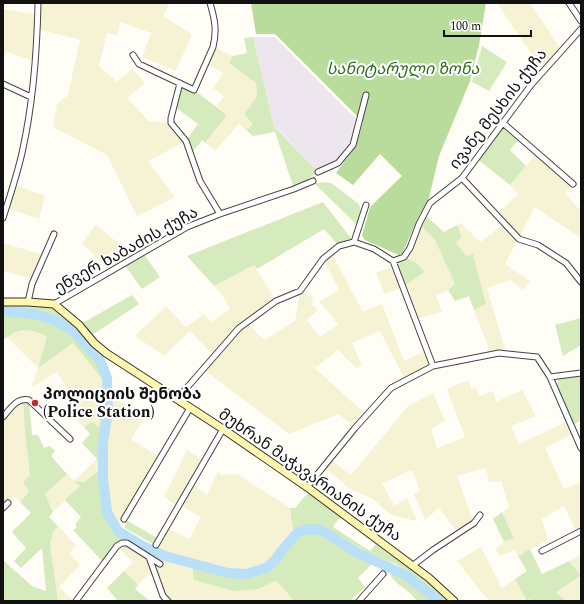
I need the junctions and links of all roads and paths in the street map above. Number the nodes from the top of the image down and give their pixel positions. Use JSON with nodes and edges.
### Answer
{"nodes":[{"id":1,"x":38,"y":3,"type":"edge"},
{"id":2,"x":210,"y":3,"type":"edge"},
{"id":3,"x":570,"y":3,"type":"edge"},
{"id":4,"x":581,"y":20,"type":"edge"},
{"id":5,"x":581,"y":29,"type":"edge"},
{"id":6,"x":133,"y":56,"type":"dead end"},
{"id":7,"x":180,"y":83,"type":"junction"},
{"id":8,"x":3,"y":84,"type":"edge"},
{"id":9,"x":366,"y":95,"type":"dead end"},
{"id":10,"x":31,"y":97,"type":"junction"},
{"id":11,"x":504,"y":123,"type":"junction"},
{"id":12,"x":318,"y":172,"type":"dead end"},
{"id":13,"x":462,"y":178,"type":"junction"},
{"id":14,"x":313,"y":181,"type":"dead end"},
{"id":15,"x":573,"y":184,"type":"dead end"},
{"id":16,"x":366,"y":205,"type":"dead end"},
{"id":17,"x":220,"y":214,"type":"junction"},
{"id":18,"x":3,"y":218,"type":"edge"},
{"id":19,"x":54,"y":234,"type":"dead end"},
{"id":20,"x":354,"y":242,"type":"junction"},
{"id":21,"x":393,"y":261,"type":"junction"},
{"id":22,"x":581,"y":282,"type":"edge"},
{"id":23,"x":3,"y":302,"type":"edge"},
{"id":24,"x":28,"y":302,"type":"junction"},
{"id":25,"x":54,"y":304,"type":"junction"},
{"id":26,"x":433,"y":366,"type":"junction"},
{"id":27,"x":581,"y":373,"type":"edge"},
{"id":28,"x":550,"y":378,"type":"junction"},
{"id":29,"x":177,"y":399,"type":"junction"},
{"id":30,"x":190,"y":408,"type":"junction"},
{"id":31,"x":3,"y":417,"type":"edge"},
{"id":32,"x":223,"y":429,"type":"junction"},
{"id":33,"x":70,"y":439,"type":"dead end"},
{"id":34,"x":581,"y":448,"type":"edge"},
{"id":35,"x":307,"y":487,"type":"junction"},
{"id":36,"x":8,"y":503,"type":"dead end"},
{"id":37,"x":3,"y":508,"type":"edge"},
{"id":38,"x":480,"y":516,"type":"dead end"},
{"id":39,"x":124,"y":519,"type":"dead end"},
{"id":40,"x":581,"y":531,"type":"edge"},
{"id":41,"x":156,"y":545,"type":"dead end"},
{"id":42,"x":542,"y":551,"type":"dead end"},
{"id":43,"x":149,"y":556,"type":"junction"},
{"id":44,"x":160,"y":564,"type":"dead end"},
{"id":45,"x":412,"y":566,"type":"junction"},
{"id":46,"x":383,"y":574,"type":"dead end"},
{"id":47,"x":76,"y":601,"type":"edge"},
{"id":48,"x":168,"y":601,"type":"edge"},
{"id":49,"x":359,"y":601,"type":"edge"},
{"id":50,"x":454,"y":601,"type":"edge"}],
"edges":[{"from":1,"to":10,"type":"street"},
{"from":2,"to":7,"type":"street"},
{"from":3,"to":4,"type":"street"},
{"from":5,"to":11,"type":"street","name":"ივანე მესხის ქუჩა"},
{"from":6,"to":7,"type":"street"},
{"from":7,"to":17,"type":"street","name":"ენვერ ხაბაძის ქუჩა"},
{"from":8,"to":10,"type":"street"},
{"from":9,"to":12,"type":"street"},
{"from":10,"to":18,"type":"street"},
{"from":11,"to":13,"type":"street","name":"ივანე მესხის ქუჩა"},
{"from":11,"to":15,"type":"street"},
{"from":13,"to":21,"type":"street","name":"ივანე მესხის ქუჩა"},
{"from":13,"to":22,"type":"street"},
{"from":14,"to":17,"type":"street"},
{"from":16,"to":20,"type":"street"},
{"from":17,"to":25,"type":"street","name":"ენვერ ხაბაძის ქუჩა"},
{"from":19,"to":24,"type":"street"},
{"from":20,"to":21,"type":"street"},
{"from":20,"to":29,"type":"street"},
{"from":21,"to":26,"type":"street"},
{"from":23,"to":24,"type":"street"},
{"from":24,"to":25,"type":"street"},
{"from":25,"to":29,"type":"street","name":"მუხრან მაჭავარიანის ქუჩა"},
{"from":26,"to":28,"type":"street"},
{"from":26,"to":35,"type":"street"},
{"from":27,"to":28,"type":"street"},
{"from":28,"to":34,"type":"street"},
{"from":29,"to":30,"type":"street","name":"მუხრან მაჭავარიანის ქუჩა"},
{"from":30,"to":32,"type":"street","name":"მუხრან მაჭავარიანის ქუჩა"},
{"from":30,"to":39,"type":"street"},
{"from":31,"to":33,"type":"street"},
{"from":32,"to":35,"type":"street","name":"მუხრან მაჭავარიანის ქუჩა"},
{"from":32,"to":41,"type":"street"},
{"from":35,"to":45,"type":"street","name":"მუხრან მაჭავარიანის ქუჩა"},
{"from":36,"to":37,"type":"street"},
{"from":38,"to":45,"type":"street"},
{"from":40,"to":42,"type":"street"},
{"from":43,"to":44,"type":"street"},
{"from":43,"to":47,"type":"street"},
{"from":43,"to":48,"type":"street"},
{"from":45,"to":50,"type":"street","name":"მუხრან მაჭავარიანის ქუჩა"},
{"from":46,"to":49,"type":"street"}]}
